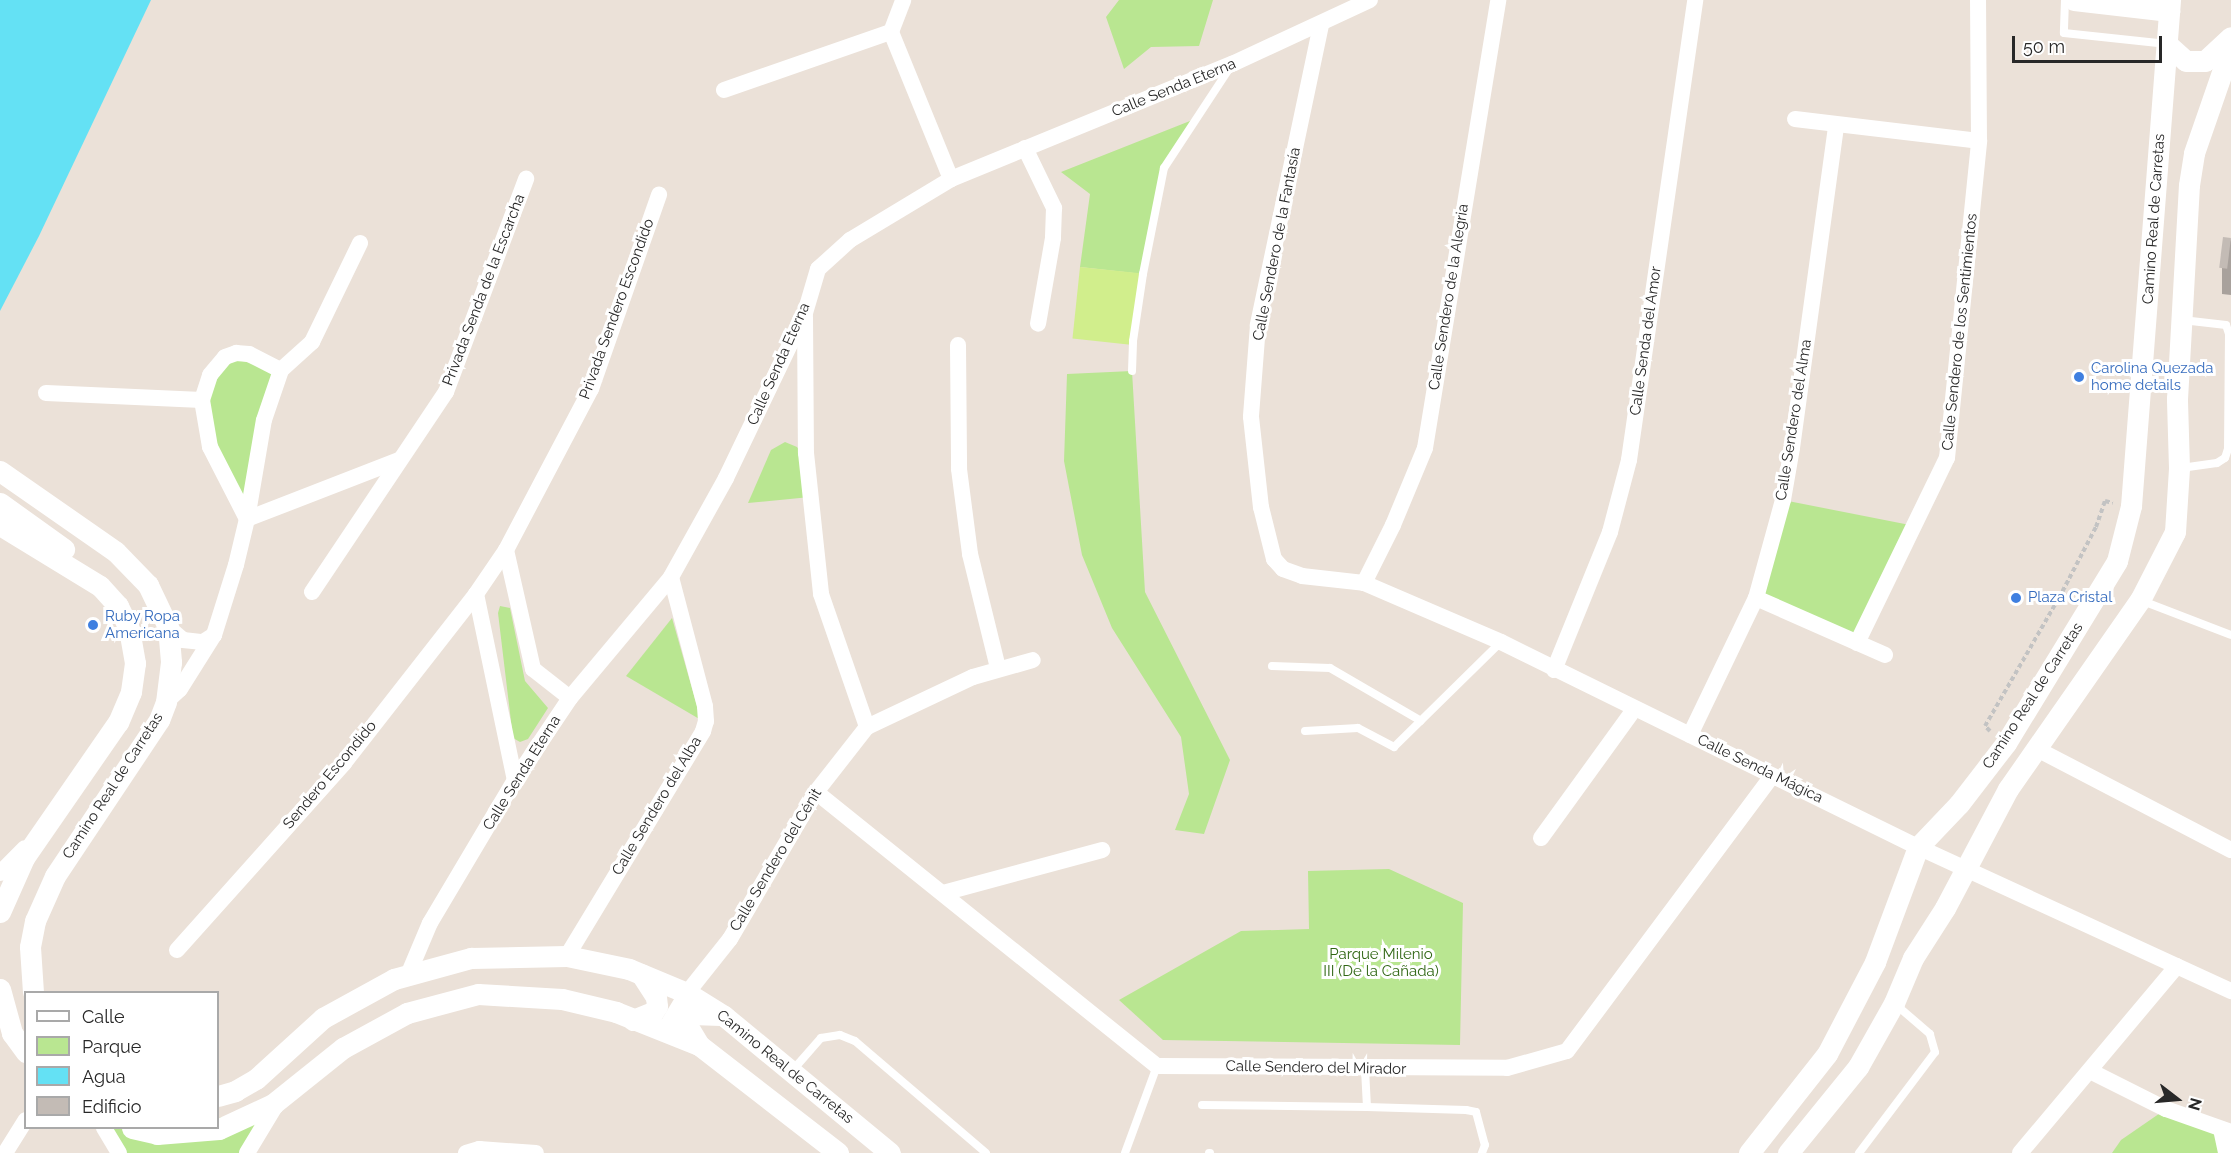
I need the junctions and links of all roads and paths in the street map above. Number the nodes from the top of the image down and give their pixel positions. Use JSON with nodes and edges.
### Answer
{"nodes":[{"id":1,"x":903,"y":0,"type":"edge"},
{"id":2,"x":1370,"y":0,"type":"edge"},
{"id":3,"x":1498,"y":0,"type":"edge"},
{"id":4,"x":1695,"y":0,"type":"edge"},
{"id":5,"x":1978,"y":0,"type":"edge"},
{"id":6,"x":2065,"y":0,"type":"edge"},
{"id":7,"x":2074,"y":0,"type":"edge"},
{"id":8,"x":2170,"y":6,"type":"edge"},
{"id":9,"x":1321,"y":25,"type":"junction"},
{"id":10,"x":891,"y":32,"type":"junction"},
{"id":11,"x":2231,"y":37,"type":"edge"},
{"id":12,"x":2167,"y":44,"type":"junction"},
{"id":13,"x":2231,"y":46,"type":"edge"},
{"id":14,"x":1232,"y":64,"type":"junction"},
{"id":15,"x":724,"y":90,"type":"dead end"},
{"id":16,"x":1795,"y":119,"type":"dead end"},
{"id":17,"x":1836,"y":125,"type":"junction"},
{"id":18,"x":1978,"y":141,"type":"junction"},
{"id":19,"x":1025,"y":148,"type":"junction"},
{"id":20,"x":526,"y":179,"type":"dead end"},
{"id":21,"x":951,"y":179,"type":"junction"},
{"id":22,"x":659,"y":195,"type":"dead end"},
{"id":23,"x":360,"y":243,"type":"dead end"},
{"id":24,"x":805,"y":313,"type":"junction"},
{"id":25,"x":2182,"y":320,"type":"junction"},
{"id":26,"x":1038,"y":324,"type":"dead end"},
{"id":27,"x":958,"y":345,"type":"dead end"},
{"id":28,"x":281,"y":370,"type":"junction"},
{"id":29,"x":1132,"y":371,"type":"dead end"},
{"id":30,"x":46,"y":393,"type":"dead end"},
{"id":31,"x":201,"y":400,"type":"junction"},
{"id":32,"x":399,"y":460,"type":"junction"},
{"id":33,"x":2179,"y":468,"type":"junction"},
{"id":34,"x":0,"y":471,"type":"edge"},
{"id":35,"x":0,"y":503,"type":"edge"},
{"id":36,"x":2131,"y":507,"type":"junction"},
{"id":37,"x":247,"y":519,"type":"junction"},
{"id":38,"x":0,"y":525,"type":"edge"},
{"id":39,"x":506,"y":550,"type":"junction"},
{"id":40,"x":1283,"y":569,"type":"joint"},
{"id":41,"x":671,"y":577,"type":"junction"},
{"id":42,"x":1364,"y":584,"type":"junction"},
{"id":43,"x":100,"y":586,"type":"junction"},
{"id":44,"x":312,"y":592,"type":"dead end"},
{"id":45,"x":476,"y":594,"type":"junction"},
{"id":46,"x":1756,"y":598,"type":"junction"},
{"id":47,"x":2140,"y":600,"type":"junction"},
{"id":48,"x":168,"y":627,"type":"junction"},
{"id":49,"x":214,"y":635,"type":"junction"},
{"id":50,"x":2231,"y":635,"type":"edge"},
{"id":51,"x":1501,"y":642,"type":"junction"},
{"id":52,"x":1857,"y":642,"type":"junction"},
{"id":53,"x":1885,"y":655,"type":"dead end"},
{"id":54,"x":1033,"y":660,"type":"dead end"},
{"id":55,"x":1272,"y":666,"type":"dead end"},
{"id":56,"x":998,"y":668,"type":"junction"},
{"id":57,"x":1554,"y":670,"type":"junction"},
{"id":58,"x":570,"y":698,"type":"junction"},
{"id":59,"x":166,"y":702,"type":"junction"},
{"id":60,"x":1635,"y":708,"type":"junction"},
{"id":61,"x":1421,"y":721,"type":"junction"},
{"id":62,"x":867,"y":728,"type":"junction"},
{"id":63,"x":1305,"y":731,"type":"dead end"},
{"id":64,"x":1690,"y":735,"type":"junction"},
{"id":65,"x":2006,"y":743,"type":"junction"},
{"id":66,"x":2035,"y":748,"type":"junction"},
{"id":67,"x":1772,"y":776,"type":"junction"},
{"id":68,"x":516,"y":780,"type":"junction"},
{"id":69,"x":816,"y":792,"type":"junction"},
{"id":70,"x":43,"y":830,"type":"junction"},
{"id":71,"x":1541,"y":838,"type":"dead end"},
{"id":72,"x":1918,"y":847,"type":"junction"},
{"id":73,"x":2230,"y":848,"type":"edge"},
{"id":74,"x":1102,"y":850,"type":"dead end"},
{"id":75,"x":1967,"y":869,"type":"junction"},
{"id":76,"x":0,"y":873,"type":"edge"},
{"id":77,"x":943,"y":893,"type":"junction"},
{"id":78,"x":0,"y":912,"type":"edge"},
{"id":79,"x":177,"y":950,"type":"dead end"},
{"id":80,"x":567,"y":956,"type":"junction"},
{"id":81,"x":2177,"y":966,"type":"junction"},
{"id":82,"x":641,"y":974,"type":"junction"},
{"id":83,"x":408,"y":975,"type":"junction"},
{"id":84,"x":0,"y":989,"type":"edge"},
{"id":85,"x":33,"y":991,"type":"edge"},
{"id":86,"x":2231,"y":991,"type":"edge"},
{"id":87,"x":687,"y":993,"type":"junction"},
{"id":88,"x":1894,"y":1003,"type":"junction"},
{"id":89,"x":724,"y":1016,"type":"junction"},
{"id":90,"x":633,"y":1020,"type":"junction"},
{"id":91,"x":664,"y":1031,"type":"junction"},
{"id":92,"x":699,"y":1045,"type":"junction"},
{"id":93,"x":24,"y":1049,"type":"edge"},
{"id":94,"x":1157,"y":1066,"type":"junction"},
{"id":95,"x":1365,"y":1069,"type":"junction"},
{"id":96,"x":2090,"y":1071,"type":"junction"},
{"id":97,"x":792,"y":1072,"type":"junction"},
{"id":98,"x":219,"y":1096,"type":"edge"},
{"id":99,"x":280,"y":1099,"type":"junction"},
{"id":100,"x":1202,"y":1105,"type":"dead end"},
{"id":101,"x":1367,"y":1107,"type":"junction"},
{"id":102,"x":24,"y":1123,"type":"edge"},
{"id":103,"x":105,"y":1129,"type":"edge"},
{"id":104,"x":136,"y":1129,"type":"edge"},
{"id":105,"x":219,"y":1129,"type":"edge"},
{"id":106,"x":219,"y":1129,"type":"edge"},
{"id":107,"x":2226,"y":1130,"type":"edge"},
{"id":108,"x":5,"y":1153,"type":"edge"},
{"id":109,"x":119,"y":1153,"type":"edge"},
{"id":110,"x":247,"y":1153,"type":"edge"},
{"id":111,"x":466,"y":1153,"type":"edge"},
{"id":112,"x":536,"y":1153,"type":"edge"},
{"id":113,"x":838,"y":1153,"type":"edge"},
{"id":114,"x":890,"y":1153,"type":"edge"},
{"id":115,"x":986,"y":1153,"type":"edge"},
{"id":116,"x":1125,"y":1153,"type":"edge"},
{"id":117,"x":1482,"y":1153,"type":"edge"},
{"id":118,"x":1749,"y":1153,"type":"edge"},
{"id":119,"x":1788,"y":1153,"type":"edge"},
{"id":120,"x":1859,"y":1153,"type":"edge"},
{"id":121,"x":2020,"y":1153,"type":"edge"},
{"id":122,"x":2226,"y":1153,"type":"edge"}],
"edges":[{"from":1,"to":10,"type":"street"},
{"from":2,"to":9,"type":"street","name":"Calle Senda Eterna"},
{"from":3,"to":42,"type":"street","name":"Calle Sendero de la Alegria"},
{"from":4,"to":57,"type":"street","name":"Calle Senda del Amor"},
{"from":5,"to":18,"type":"street","name":"Calle Sendero de los Sentimientos"},
{"from":6,"to":12,"type":"lane"},
{"from":7,"to":8,"type":"street"},
{"from":8,"to":12,"type":"street","name":"Camino Real de Carretas"},
{"from":9,"to":14,"type":"street","name":"Calle Senda Eterna"},
{"from":9,"to":40,"type":"street","name":"Calle Sendero de la Fantasía"},
{"from":10,"to":15,"type":"street"},
{"from":10,"to":21,"type":"street"},
{"from":11,"to":12,"type":"street"},
{"from":12,"to":36,"type":"street","name":"Camino Real de Carretas"},
{"from":13,"to":25,"type":"street","name":"Camino Real de Carretas"},
{"from":14,"to":19,"type":"street","name":"Calle Senda Eterna"},
{"from":14,"to":29,"type":"lane"},
{"from":16,"to":17,"type":"street"},
{"from":17,"to":18,"type":"street"},
{"from":17,"to":46,"type":"street","name":"Calle Sendero del Alma"},
{"from":18,"to":52,"type":"street","name":"Calle Sendero de los Sentimientos"},
{"from":19,"to":21,"type":"street","name":"Calle Senda Eterna"},
{"from":19,"to":26,"type":"street"},
{"from":20,"to":32,"type":"street","name":"Privada Senda de la Escarcha"},
{"from":21,"to":24,"type":"street","name":"Calle Senda Eterna"},
{"from":22,"to":39,"type":"street","name":"Privada Sendero Escondido"},
{"from":23,"to":28,"type":"street"},
{"from":24,"to":41,"type":"street","name":"Calle Senda Eterna"},
{"from":24,"to":62,"type":"street"},
{"from":25,"to":33,"type":"street","name":"Camino Real de Carretas"},
{"from":25,"to":33,"type":"lane"},
{"from":27,"to":56,"type":"street"},
{"from":28,"to":31,"type":"street"},
{"from":28,"to":37,"type":"street"},
{"from":30,"to":31,"type":"street"},
{"from":31,"to":37,"type":"street"},
{"from":32,"to":37,"type":"street"},
{"from":32,"to":44,"type":"street","name":"Privada Senda de la Escarcha"},
{"from":33,"to":47,"type":"street","name":"Camino Real de Carretas"},
{"from":34,"to":48,"type":"street","name":"Camino Real de Carretas"},
{"from":35,"to":43,"type":"street"},
{"from":36,"to":65,"type":"street","name":"Camino Real de Carretas"},
{"from":36,"to":65,"type":"path"},
{"from":37,"to":49,"type":"street"},
{"from":38,"to":43,"type":"street","name":"Camino Real de Carretas"},
{"from":39,"to":45,"type":"street","name":"Privada Sendero Escondido"},
{"from":39,"to":58,"type":"street"},
{"from":40,"to":42,"type":"street","name":"Calle Senda Mágica"},
{"from":41,"to":58,"type":"street","name":"Calle Senda Eterna"},
{"from":41,"to":80,"type":"street","name":"Calle Sendero del Alba"},
{"from":42,"to":51,"type":"street","name":"Calle Senda Mágica"},
{"from":43,"to":70,"type":"street","name":"Camino Real de Carretas"},
{"from":45,"to":68,"type":"street"},
{"from":45,"to":79,"type":"street","name":"Sendero Escondido"},
{"from":46,"to":52,"type":"street"},
{"from":46,"to":64,"type":"street","name":"Calle Sendero del Alma"},
{"from":47,"to":50,"type":"lane"},
{"from":47,"to":66,"type":"street","name":"Camino Real de Carretas"},
{"from":48,"to":49,"type":"street"},
{"from":48,"to":59,"type":"street","name":"Camino Real de Carretas"},
{"from":49,"to":59,"type":"street"},
{"from":51,"to":57,"type":"street","name":"Calle Senda Mágica"},
{"from":51,"to":61,"type":"lane"},
{"from":52,"to":53,"type":"street"},
{"from":54,"to":56,"type":"street","name":"Calle Sendero del Cénit"},
{"from":55,"to":61,"type":"lane"},
{"from":56,"to":62,"type":"street","name":"Calle Sendero del Cénit"},
{"from":57,"to":60,"type":"street","name":"Calle Senda Mágica"},
{"from":58,"to":68,"type":"street","name":"Calle Senda Eterna"},
{"from":59,"to":85,"type":"street","name":"Camino Real de Carretas"},
{"from":60,"to":64,"type":"street","name":"Calle Senda Mágica"},
{"from":60,"to":71,"type":"street"},
{"from":61,"to":63,"type":"lane"},
{"from":62,"to":69,"type":"street","name":"Calle Sendero del Cénit"},
{"from":64,"to":67,"type":"street","name":"Calle Senda Mágica"},
{"from":65,"to":72,"type":"street","name":"Camino Real de Carretas"},
{"from":66,"to":73,"type":"street"},
{"from":66,"to":75,"type":"street","name":"Camino Real de Carretas"},
{"from":67,"to":72,"type":"street","name":"Calle Senda Mágica"},
{"from":67,"to":95,"type":"street","name":"Calle Sendero del Mirador"},
{"from":68,"to":83,"type":"street","name":"Calle Senda Eterna"},
{"from":69,"to":77,"type":"street"},
{"from":69,"to":87,"type":"street","name":"Calle Sendero del Cénit"},
{"from":70,"to":76,"type":"street"},
{"from":70,"to":78,"type":"street","name":"Camino Real de Carretas"},
{"from":72,"to":75,"type":"street","name":"Calle Senda Mágica"},
{"from":72,"to":118,"type":"street","name":"Camino Real de Carretas"},
{"from":74,"to":77,"type":"street"},
{"from":75,"to":81,"type":"street","name":"Calle Senda Mágica"},
{"from":75,"to":88,"type":"street","name":"Camino Real de Carretas"},
{"from":77,"to":94,"type":"street"},
{"from":80,"to":82,"type":"street","name":"Camino Real de Carretas"},
{"from":80,"to":83,"type":"street","name":"Camino Real de Carretas"},
{"from":81,"to":86,"type":"street","name":"Calle Senda Mágica"},
{"from":81,"to":96,"type":"street"},
{"from":82,"to":87,"type":"street","name":"Camino Real de Carretas"},
{"from":82,"to":90,"type":"street"},
{"from":83,"to":98,"type":"street","name":"Camino Real de Carretas"},
{"from":84,"to":93,"type":"street"},
{"from":87,"to":89,"type":"street","name":"Camino Real de Carretas"},
{"from":87,"to":91,"type":"street","name":"Calle Sendero del Cénit"},
{"from":88,"to":119,"type":"street","name":"Camino Real de Carretas"},
{"from":88,"to":120,"type":"lane"},
{"from":89,"to":92,"type":"street"},
{"from":89,"to":97,"type":"street","name":"Camino Real de Carretas"},
{"from":90,"to":91,"type":"street"},
{"from":90,"to":99,"type":"street"},
{"from":91,"to":92,"type":"street"},
{"from":92,"to":113,"type":"street"},
{"from":94,"to":95,"type":"street","name":"Calle Sendero del Mirador"},
{"from":94,"to":116,"type":"lane"},
{"from":95,"to":101,"type":"lane"},
{"from":96,"to":107,"type":"street"},
{"from":96,"to":121,"type":"street"},
{"from":97,"to":114,"type":"street","name":"Camino Real de Carretas"},
{"from":97,"to":115,"type":"lane"},
{"from":99,"to":106,"type":"street"},
{"from":99,"to":110,"type":"street"},
{"from":100,"to":101,"type":"lane"},
{"from":101,"to":117,"type":"lane"},
{"from":102,"to":108,"type":"street"},
{"from":103,"to":109,"type":"street"},
{"from":104,"to":105,"type":"street"},
{"from":107,"to":122,"type":"street"},
{"from":111,"to":112,"type":"street"}]}
